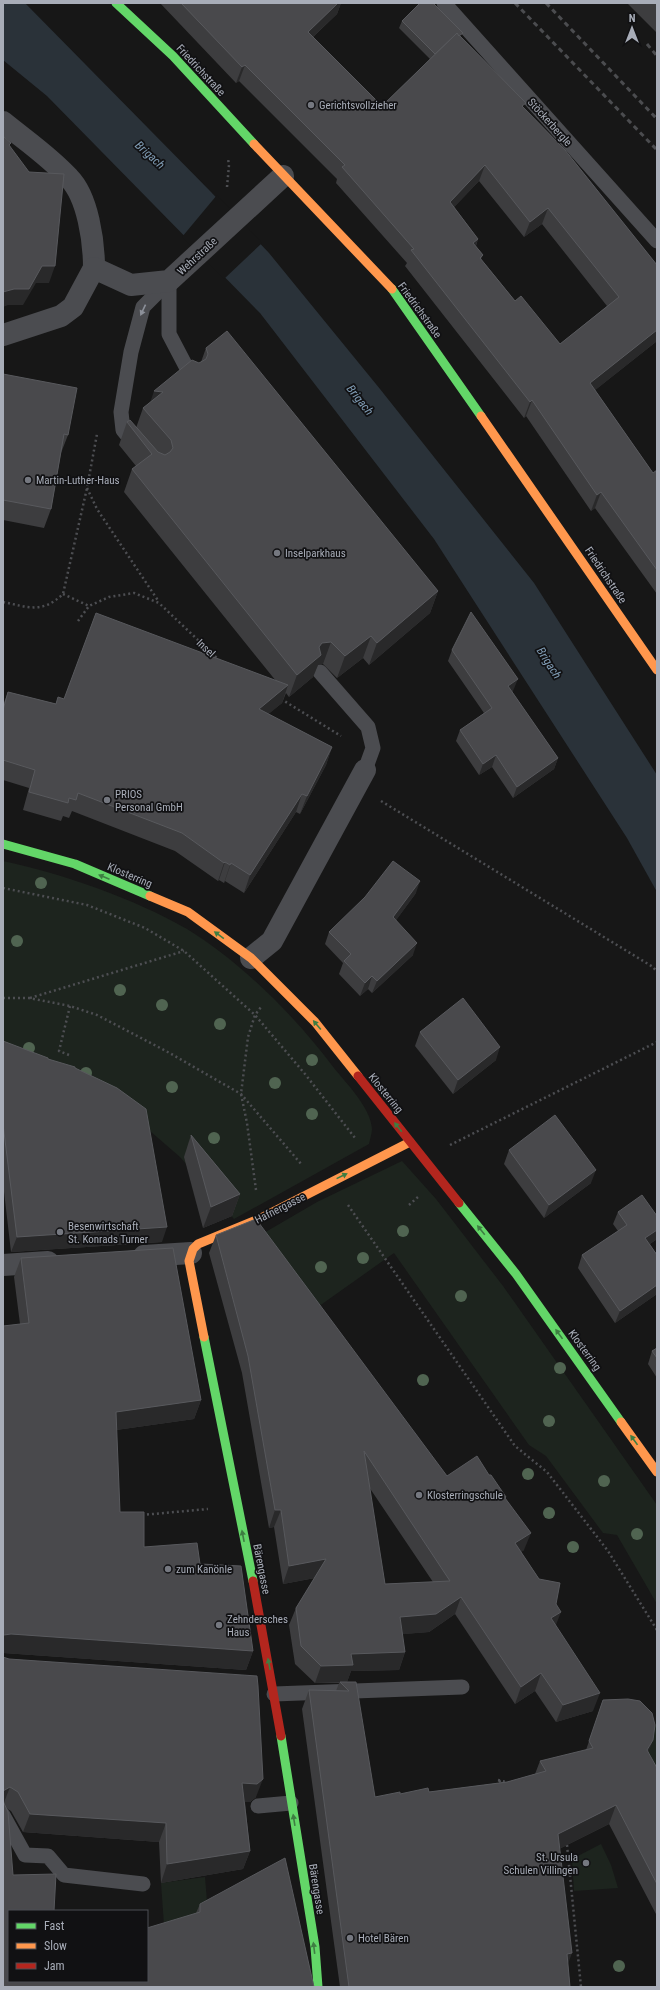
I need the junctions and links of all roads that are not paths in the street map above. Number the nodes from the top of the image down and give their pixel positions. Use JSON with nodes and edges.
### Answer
{"nodes":[{"id":1,"x":116,"y":3,"type":"edge"},
{"id":2,"x":444,"y":3,"type":"edge"},
{"id":3,"x":3,"y":122,"type":"edge"},
{"id":4,"x":283,"y":176,"type":"junction"},
{"id":5,"x":657,"y":241,"type":"edge"},
{"id":6,"x":94,"y":268,"type":"junction"},
{"id":7,"x":176,"y":275,"type":"junction"},
{"id":8,"x":3,"y":336,"type":"edge"},
{"id":9,"x":191,"y":376,"type":"edge"},
{"id":10,"x":146,"y":457,"type":"edge"},
{"id":11,"x":657,"y":670,"type":"edge"},
{"id":12,"x":320,"y":672,"type":"edge"},
{"id":13,"x":366,"y":770,"type":"joint"},
{"id":14,"x":3,"y":844,"type":"edge"},
{"id":15,"x":251,"y":958,"type":"junction"},
{"id":16,"x":410,"y":1142,"type":"junction"},
{"id":17,"x":191,"y":1253,"type":"junction"},
{"id":18,"x":120,"y":1258,"type":"edge"},
{"id":19,"x":66,"y":1261,"type":"edge"},
{"id":20,"x":3,"y":1266,"type":"edge"},
{"id":21,"x":657,"y":1472,"type":"edge"},
{"id":22,"x":250,"y":1683,"type":"edge"},
{"id":23,"x":462,"y":1688,"type":"dead end"},
{"id":24,"x":274,"y":1689,"type":"junction"},
{"id":25,"x":292,"y":1803,"type":"junction"},
{"id":26,"x":258,"y":1806,"type":"edge"},
{"id":27,"x":3,"y":1815,"type":"edge"},
{"id":28,"x":143,"y":1884,"type":"dead end"},
{"id":29,"x":318,"y":1987,"type":"edge"}],
"edges":[{"from":1,"to":4,"type":"street","name":"Friedrichstraße"},
{"from":2,"to":5,"type":"lane","name":"Stöckerbergle"},
{"from":3,"to":6,"type":"street"},
{"from":4,"to":7,"type":"street","name":"Wehrstraße"},
{"from":4,"to":11,"type":"street","name":"Friedrichstraße"},
{"from":6,"to":7,"type":"street","name":"Wehrstraße"},
{"from":6,"to":8,"type":"street"},
{"from":7,"to":9,"type":"lane"},
{"from":7,"to":10,"type":"lane","one_way":true},
{"from":12,"to":13,"type":"lane"},
{"from":13,"to":15,"type":"street"},
{"from":15,"to":14,"type":"street","name":"Klosterring","one_way":true},
{"from":16,"to":15,"type":"street","name":"Klosterring","one_way":true},
{"from":17,"to":16,"type":"street","name":"Hafnergasse","one_way":true},
{"from":21,"to":16,"type":"street","name":"Klosterring","one_way":true},
{"from":17,"to":18,"type":"street"},
{"from":24,"to":17,"type":"street","name":"Bärengasse","one_way":true},
{"from":19,"to":20,"type":"street"},
{"from":22,"to":24,"type":"street"},
{"from":23,"to":24,"type":"lane"},
{"from":24,"to":25,"type":"street","name":"Bärengasse"},
{"from":25,"to":26,"type":"lane"},
{"from":29,"to":25,"type":"street","name":"Bärengasse","one_way":true},
{"from":27,"to":28,"type":"lane"}]}
